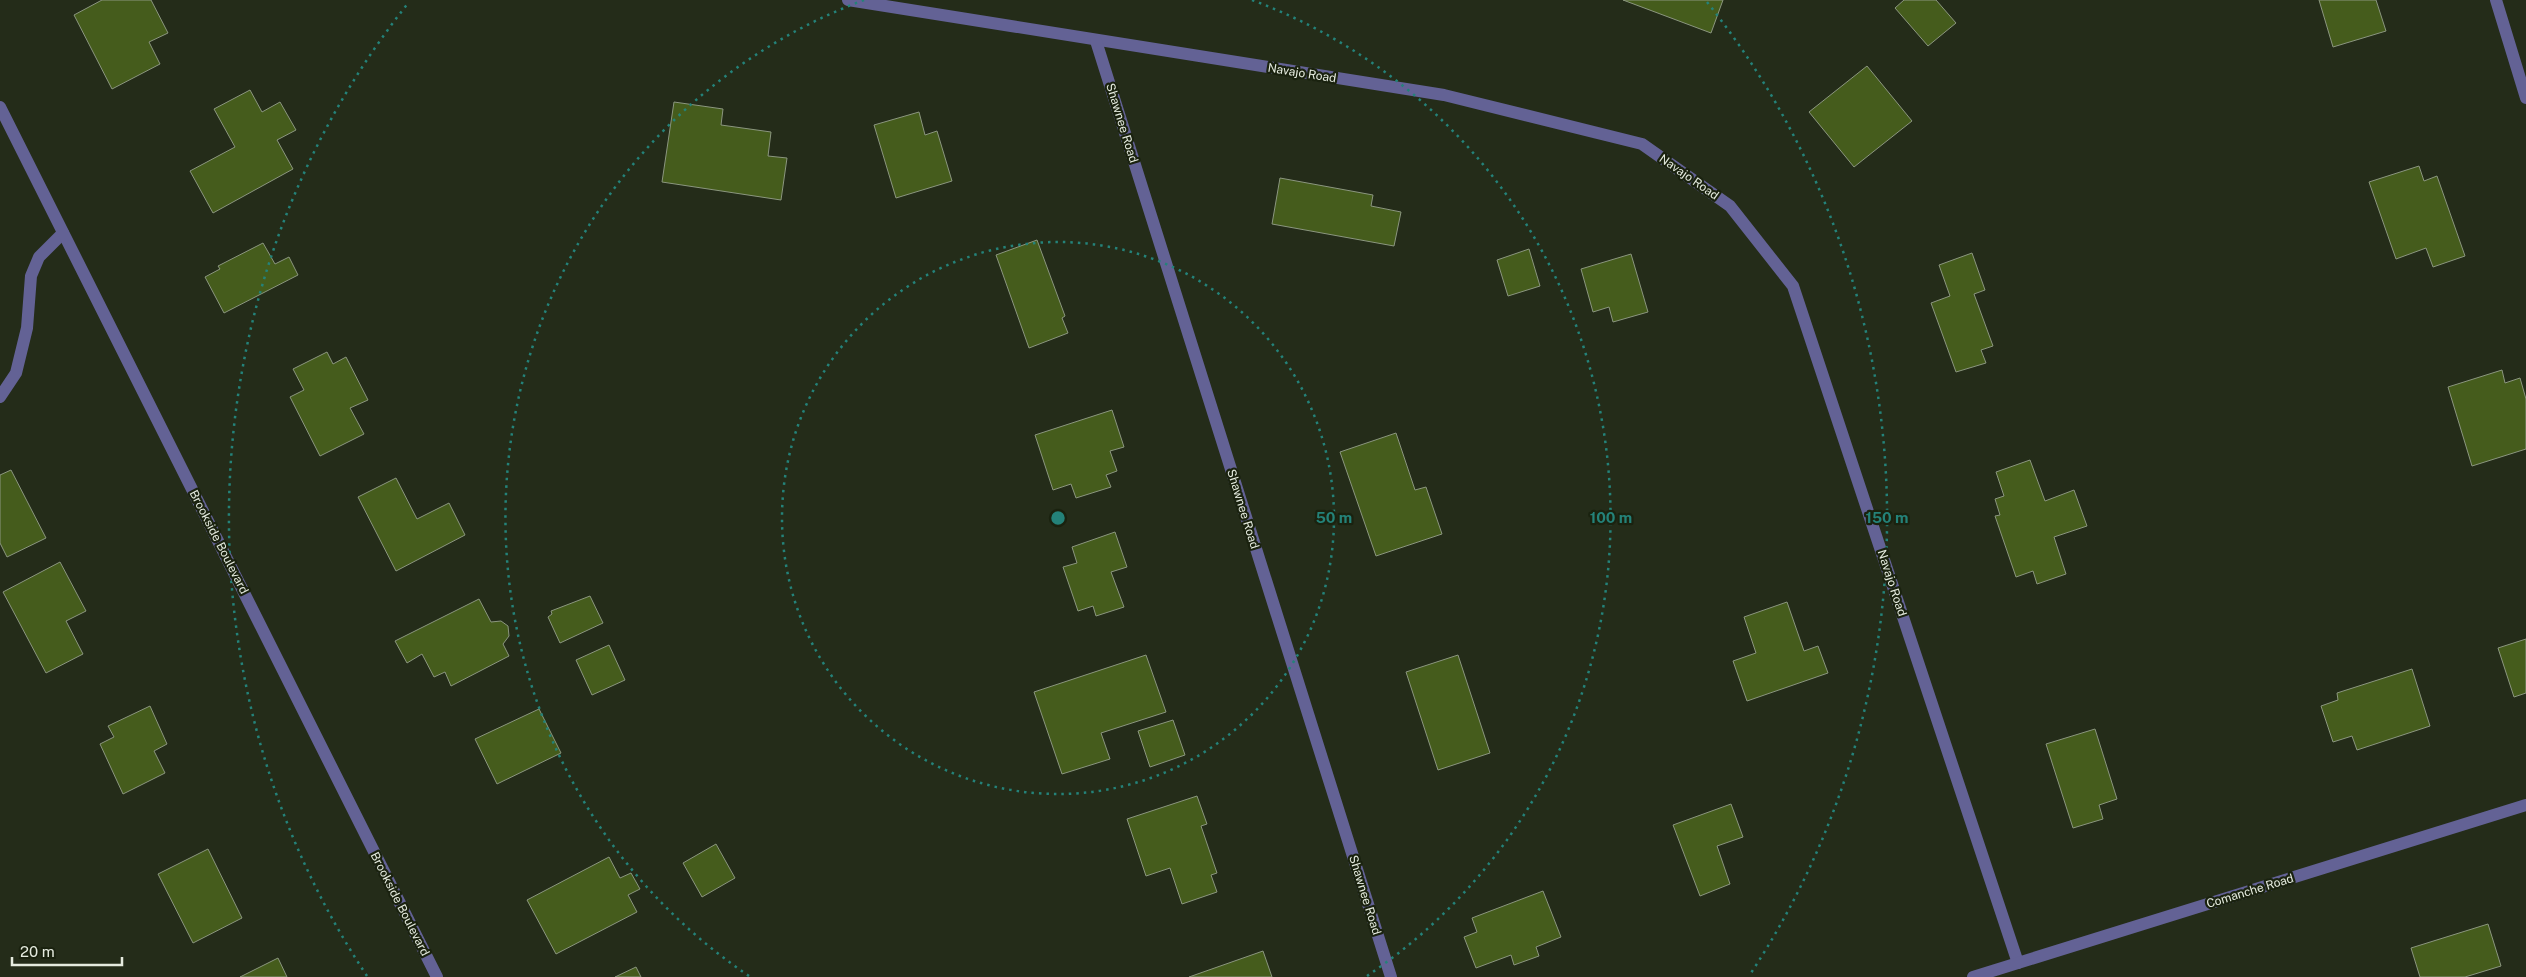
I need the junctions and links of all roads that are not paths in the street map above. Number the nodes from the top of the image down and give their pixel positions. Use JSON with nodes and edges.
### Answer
{"nodes":[{"id":1,"x":848,"y":0,"type":"edge"},
{"id":2,"x":2496,"y":0,"type":"edge"},
{"id":3,"x":1096,"y":41,"type":"junction"},
{"id":4,"x":2526,"y":98,"type":"edge"},
{"id":5,"x":0,"y":107,"type":"edge"},
{"id":6,"x":63,"y":233,"type":"junction"},
{"id":7,"x":0,"y":397,"type":"edge"},
{"id":8,"x":2526,"y":805,"type":"edge"},
{"id":9,"x":2018,"y":963,"type":"junction"},
{"id":10,"x":437,"y":977,"type":"edge"},
{"id":11,"x":1390,"y":977,"type":"edge"},
{"id":12,"x":1974,"y":977,"type":"edge"}],
"edges":[{"from":1,"to":3,"type":"street","name":"Navajo Road"},
{"from":2,"to":4,"type":"street"},
{"from":3,"to":9,"type":"street","name":"Navajo Road"},
{"from":3,"to":11,"type":"street","name":"Shawnee Road"},
{"from":5,"to":6,"type":"street","name":"Brookside Boulevard"},
{"from":6,"to":7,"type":"street"},
{"from":6,"to":10,"type":"street","name":"Brookside Boulevard"},
{"from":8,"to":9,"type":"street","name":"Comanche Road"},
{"from":9,"to":12,"type":"street","name":"Comanche Road"}]}
